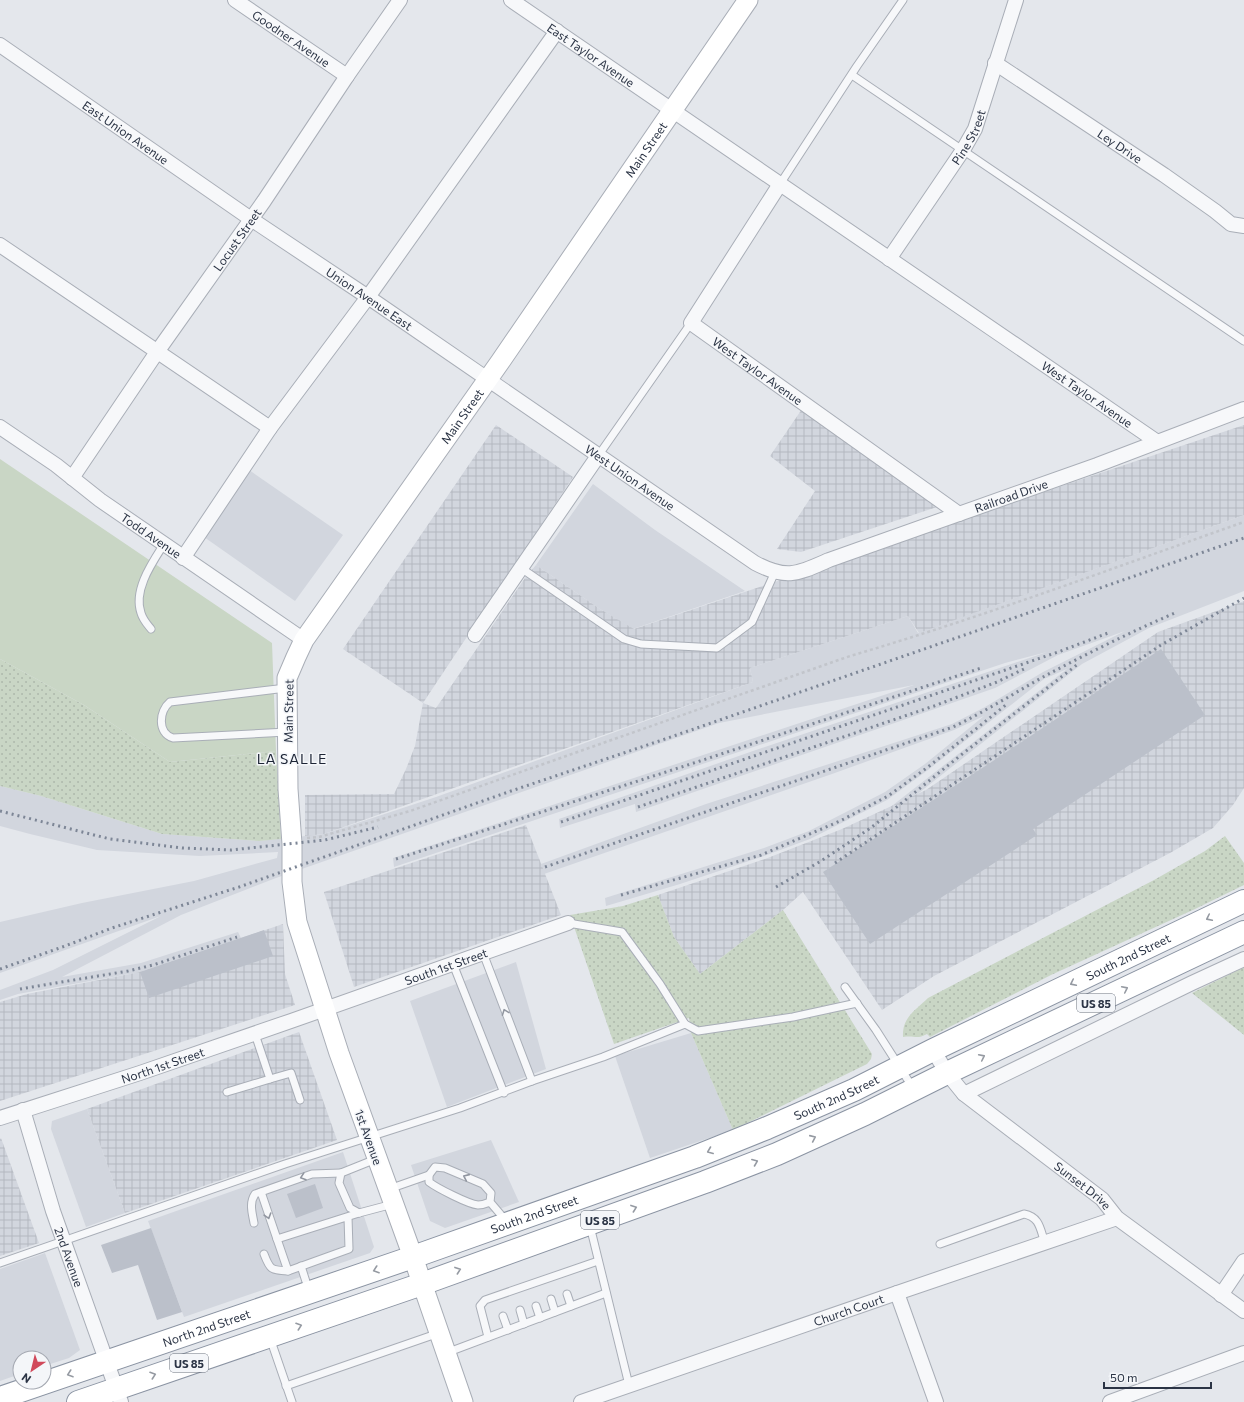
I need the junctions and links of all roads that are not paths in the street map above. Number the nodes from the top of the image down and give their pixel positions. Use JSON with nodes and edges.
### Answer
{"nodes":[{"id":1,"x":235,"y":0,"type":"edge"},
{"id":2,"x":400,"y":0,"type":"edge"},
{"id":3,"x":511,"y":0,"type":"edge"},
{"id":4,"x":748,"y":0,"type":"edge"},
{"id":5,"x":903,"y":0,"type":"edge"},
{"id":6,"x":1016,"y":0,"type":"edge"},
{"id":7,"x":557,"y":32,"type":"junction"},
{"id":8,"x":0,"y":45,"type":"edge"},
{"id":9,"x":995,"y":63,"type":"junction"},
{"id":10,"x":852,"y":75,"type":"junction"},
{"id":11,"x":347,"y":76,"type":"junction"},
{"id":12,"x":672,"y":110,"type":"junction"},
{"id":13,"x":963,"y":150,"type":"junction"},
{"id":14,"x":780,"y":184,"type":"junction"},
{"id":15,"x":251,"y":219,"type":"junction"},
{"id":16,"x":1244,"y":226,"type":"edge"},
{"id":17,"x":0,"y":245,"type":"edge"},
{"id":18,"x":889,"y":258,"type":"junction"},
{"id":19,"x":368,"y":296,"type":"junction"},
{"id":20,"x":691,"y":323,"type":"junction"},
{"id":21,"x":1244,"y":341,"type":"edge"},
{"id":22,"x":157,"y":352,"type":"junction"},
{"id":23,"x":488,"y":379,"type":"junction"},
{"id":24,"x":1244,"y":409,"type":"edge"},
{"id":25,"x":0,"y":427,"type":"edge"},
{"id":26,"x":270,"y":428,"type":"junction"},
{"id":27,"x":1156,"y":442,"type":"junction"},
{"id":28,"x":598,"y":456,"type":"junction"},
{"id":29,"x":72,"y":478,"type":"junction"},
{"id":30,"x":959,"y":514,"type":"junction"},
{"id":31,"x":164,"y":544,"type":"junction"},
{"id":32,"x":183,"y":558,"type":"junction"},
{"id":33,"x":521,"y":568,"type":"junction"},
{"id":34,"x":775,"y":572,"type":"junction"},
{"id":35,"x":151,"y":629,"type":"dead end"},
{"id":36,"x":475,"y":635,"type":"dead end"},
{"id":37,"x":304,"y":640,"type":"junction"},
{"id":38,"x":287,"y":688,"type":"junction"},
{"id":39,"x":288,"y":732,"type":"junction"},
{"id":40,"x":293,"y":867,"type":"joint"},
{"id":41,"x":1244,"y":901,"type":"edge"},
{"id":42,"x":568,"y":923,"type":"joint"},
{"id":43,"x":1244,"y":932,"type":"edge"},
{"id":44,"x":483,"y":952,"type":"junction"},
{"id":45,"x":1244,"y":959,"type":"edge"},
{"id":46,"x":453,"y":964,"type":"junction"},
{"id":47,"x":845,"y":987,"type":"dead end"},
{"id":48,"x":857,"y":1004,"type":"junction"},
{"id":49,"x":324,"y":1009,"type":"junction"},
{"id":50,"x":685,"y":1024,"type":"junction"},
{"id":51,"x":255,"y":1034,"type":"junction"},
{"id":52,"x":933,"y":1050,"type":"junction"},
{"id":53,"x":900,"y":1067,"type":"junction"},
{"id":54,"x":947,"y":1074,"type":"junction"},
{"id":55,"x":270,"y":1079,"type":"junction"},
{"id":56,"x":532,"y":1081,"type":"junction"},
{"id":57,"x":914,"y":1090,"type":"junction"},
{"id":58,"x":227,"y":1092,"type":"dead end"},
{"id":59,"x":504,"y":1093,"type":"junction"},
{"id":60,"x":964,"y":1094,"type":"junction"},
{"id":61,"x":300,"y":1100,"type":"dead end"},
{"id":62,"x":23,"y":1110,"type":"junction"},
{"id":63,"x":0,"y":1118,"type":"edge"},
{"id":64,"x":369,"y":1137,"type":"junction"},
{"id":65,"x":377,"y":1159,"type":"junction"},
{"id":66,"x":341,"y":1173,"type":"junction"},
{"id":67,"x":429,"y":1175,"type":"junction"},
{"id":68,"x":261,"y":1192,"type":"junction"},
{"id":69,"x":391,"y":1196,"type":"junction"},
{"id":70,"x":490,"y":1202,"type":"junction"},
{"id":71,"x":359,"y":1213,"type":"junction"},
{"id":72,"x":348,"y":1217,"type":"junction"},
{"id":73,"x":1117,"y":1218,"type":"junction"},
{"id":74,"x":254,"y":1223,"type":"dead end"},
{"id":75,"x":508,"y":1223,"type":"junction"},
{"id":76,"x":589,"y":1224,"type":"junction"},
{"id":77,"x":277,"y":1239,"type":"junction"},
{"id":78,"x":64,"y":1241,"type":"junction"},
{"id":79,"x":1045,"y":1243,"type":"junction"},
{"id":80,"x":940,"y":1244,"type":"dead end"},
{"id":81,"x":264,"y":1254,"type":"dead end"},
{"id":82,"x":413,"y":1258,"type":"junction"},
{"id":83,"x":598,"y":1261,"type":"junction"},
{"id":84,"x":1244,"y":1261,"type":"edge"},
{"id":85,"x":0,"y":1263,"type":"edge"},
{"id":86,"x":301,"y":1266,"type":"junction"},
{"id":87,"x":288,"y":1270,"type":"junction"},
{"id":88,"x":561,"y":1274,"type":"junction"},
{"id":89,"x":545,"y":1279,"type":"junction"},
{"id":90,"x":564,"y":1281,"type":"dead end"},
{"id":91,"x":422,"y":1284,"type":"junction"},
{"id":92,"x":528,"y":1285,"type":"junction"},
{"id":93,"x":547,"y":1287,"type":"dead end"},
{"id":94,"x":513,"y":1290,"type":"junction"},
{"id":95,"x":897,"y":1292,"type":"junction"},
{"id":96,"x":310,"y":1293,"type":"junction"},
{"id":97,"x":531,"y":1293,"type":"dead end"},
{"id":98,"x":606,"y":1293,"type":"junction"},
{"id":99,"x":567,"y":1294,"type":"dead end"},
{"id":100,"x":1221,"y":1295,"type":"junction"},
{"id":101,"x":496,"y":1296,"type":"junction"},
{"id":102,"x":516,"y":1298,"type":"dead end"},
{"id":103,"x":551,"y":1299,"type":"dead end"},
{"id":104,"x":499,"y":1304,"type":"dead end"},
{"id":105,"x":536,"y":1306,"type":"dead end"},
{"id":106,"x":571,"y":1306,"type":"junction"},
{"id":107,"x":520,"y":1310,"type":"dead end"},
{"id":108,"x":1244,"y":1311,"type":"edge"},
{"id":109,"x":555,"y":1312,"type":"junction"},
{"id":110,"x":503,"y":1316,"type":"dead end"},
{"id":111,"x":540,"y":1318,"type":"junction"},
{"id":112,"x":524,"y":1324,"type":"junction"},
{"id":113,"x":508,"y":1330,"type":"junction"},
{"id":114,"x":439,"y":1333,"type":"junction"},
{"id":115,"x":270,"y":1336,"type":"junction"},
{"id":116,"x":488,"y":1337,"type":"junction"},
{"id":117,"x":446,"y":1353,"type":"junction"},
{"id":118,"x":1244,"y":1353,"type":"edge"},
{"id":119,"x":107,"y":1361,"type":"junction"},
{"id":120,"x":286,"y":1386,"type":"junction"},
{"id":121,"x":629,"y":1386,"type":"junction"},
{"id":122,"x":118,"y":1395,"type":"edge"},
{"id":123,"x":0,"y":1398,"type":"edge"},
{"id":124,"x":78,"y":1402,"type":"edge"},
{"id":125,"x":292,"y":1402,"type":"edge"},
{"id":126,"x":462,"y":1402,"type":"edge"},
{"id":127,"x":581,"y":1402,"type":"edge"},
{"id":128,"x":936,"y":1402,"type":"edge"},
{"id":129,"x":1110,"y":1402,"type":"edge"}],
"edges":[{"from":1,"to":11,"type":"street","name":"Goodner Avenue"},
{"from":2,"to":11,"type":"street","name":"Locust Street"},
{"from":3,"to":7,"type":"street","name":"East Taylor Avenue"},
{"from":4,"to":12,"type":"street","name":"Main Street"},
{"from":5,"to":10,"type":"lane"},
{"from":6,"to":9,"type":"street","name":"Pine Street"},
{"from":7,"to":12,"type":"street","name":"East Taylor Avenue"},
{"from":7,"to":19,"type":"street"},
{"from":8,"to":15,"type":"street","name":"East Union Avenue"},
{"from":9,"to":13,"type":"street","name":"Pine Street"},
{"from":9,"to":16,"type":"street","name":"Ley Drive"},
{"from":10,"to":13,"type":"lane"},
{"from":10,"to":14,"type":"lane"},
{"from":11,"to":15,"type":"street","name":"Locust Street"},
{"from":12,"to":14,"type":"street","name":"West Taylor Avenue"},
{"from":12,"to":23,"type":"street","name":"Main Street"},
{"from":13,"to":18,"type":"street","name":"Pine Street"},
{"from":13,"to":21,"type":"lane"},
{"from":14,"to":18,"type":"street","name":"West Taylor Avenue"},
{"from":14,"to":20,"type":"street"},
{"from":15,"to":19,"type":"street","name":"Union Avenue East"},
{"from":15,"to":22,"type":"street","name":"Locust Street"},
{"from":17,"to":22,"type":"street"},
{"from":18,"to":27,"type":"street","name":"West Taylor Avenue"},
{"from":19,"to":23,"type":"street","name":"Union Avenue East"},
{"from":19,"to":26,"type":"street"},
{"from":20,"to":28,"type":"lane"},
{"from":20,"to":30,"type":"street","name":"West Taylor Avenue"},
{"from":22,"to":26,"type":"street"},
{"from":22,"to":29,"type":"street","name":"Locust Street"},
{"from":23,"to":28,"type":"street","name":"West Union Avenue"},
{"from":23,"to":37,"type":"street","name":"Main Street"},
{"from":24,"to":27,"type":"street","name":"Railroad Drive"},
{"from":25,"to":29,"type":"street","name":"Todd Avenue"},
{"from":26,"to":32,"type":"street"},
{"from":27,"to":30,"type":"street","name":"Railroad Drive"},
{"from":28,"to":33,"type":"street"},
{"from":28,"to":34,"type":"street","name":"West Union Avenue"},
{"from":29,"to":31,"type":"street","name":"Todd Avenue"},
{"from":30,"to":34,"type":"street","name":"Railroad Drive"},
{"from":31,"to":32,"type":"street","name":"Todd Avenue"},
{"from":31,"to":35,"type":"lane"},
{"from":32,"to":37,"type":"street","name":"Todd Avenue"},
{"from":33,"to":34,"type":"lane"},
{"from":33,"to":36,"type":"street"},
{"from":37,"to":38,"type":"street","name":"Main Street"},
{"from":38,"to":39,"type":"street","name":"Main Street"},
{"from":38,"to":39,"type":"lane"},
{"from":39,"to":40,"type":"street","name":"Main Street"},
{"from":40,"to":49,"type":"street","name":"1st Avenue"},
{"from":41,"to":52,"type":"highway","name":"South 2nd Street","number":"US 85","one_way":true},
{"from":42,"to":44,"type":"street","name":"South 1st Street"},
{"from":42,"to":50,"type":"lane"},
{"from":54,"to":43,"type":"highway","number":"US 85","one_way":true},
{"from":44,"to":46,"type":"street","name":"South 1st Street"},
{"from":56,"to":44,"type":"lane","one_way":true},
{"from":45,"to":60,"type":"street"},
{"from":46,"to":49,"type":"street","name":"South 1st Street"},
{"from":46,"to":59,"type":"lane"},
{"from":47,"to":48,"type":"lane"},
{"from":48,"to":50,"type":"lane"},
{"from":48,"to":53,"type":"lane"},
{"from":49,"to":51,"type":"street","name":"North 1st Street"},
{"from":49,"to":64,"type":"street","name":"1st Avenue"},
{"from":50,"to":56,"type":"lane"},
{"from":51,"to":55,"type":"lane"},
{"from":51,"to":62,"type":"street","name":"North 1st Street"},
{"from":52,"to":53,"type":"highway","name":"South 2nd Street","number":"US 85"},
{"from":52,"to":54,"type":"street","name":"Sunset Drive"},
{"from":53,"to":57,"type":"lane"},
{"from":53,"to":75,"type":"highway","name":"South 2nd Street","number":"US 85","one_way":true},
{"from":54,"to":57,"type":"highway","number":"US 85"},
{"from":54,"to":60,"type":"street","name":"Sunset Drive"},
{"from":55,"to":58,"type":"lane"},
{"from":55,"to":61,"type":"lane"},
{"from":56,"to":59,"type":"lane"},
{"from":76,"to":57,"type":"highway","number":"US 85","one_way":true},
{"from":59,"to":64,"type":"lane"},
{"from":60,"to":73,"type":"street","name":"Sunset Drive"},
{"from":62,"to":63,"type":"street","name":"North 1st Street"},
{"from":62,"to":78,"type":"street","name":"2nd Avenue"},
{"from":64,"to":65,"type":"street","name":"1st Avenue"},
{"from":64,"to":78,"type":"lane"},
{"from":65,"to":66,"type":"lane"},
{"from":65,"to":69,"type":"street","name":"1st Avenue"},
{"from":66,"to":68,"type":"lane","one_way":true},
{"from":66,"to":71,"type":"lane"},
{"from":67,"to":69,"type":"lane"},
{"from":67,"to":70,"type":"lane"},
{"from":70,"to":67,"type":"lane","one_way":true},
{"from":68,"to":74,"type":"lane"},
{"from":68,"to":77,"type":"lane","one_way":true},
{"from":69,"to":71,"type":"lane"},
{"from":69,"to":82,"type":"street","name":"1st Avenue"},
{"from":70,"to":75,"type":"lane"},
{"from":71,"to":72,"type":"lane"},
{"from":72,"to":77,"type":"lane"},
{"from":72,"to":86,"type":"lane"},
{"from":73,"to":79,"type":"street","name":"Church Court"},
{"from":73,"to":100,"type":"street","name":"Sunset Drive"},
{"from":75,"to":82,"type":"highway","name":"South 2nd Street","number":"US 85"},
{"from":76,"to":83,"type":"lane"},
{"from":91,"to":76,"type":"highway","number":"US 85","one_way":true},
{"from":77,"to":87,"type":"lane"},
{"from":78,"to":85,"type":"lane"},
{"from":78,"to":119,"type":"street","name":"2nd Avenue"},
{"from":79,"to":80,"type":"lane"},
{"from":79,"to":95,"type":"street","name":"Church Court"},
{"from":81,"to":87,"type":"lane"},
{"from":82,"to":91,"type":"street","name":"1st Avenue"},
{"from":82,"to":96,"type":"highway","name":"North 2nd Street","number":"US 85","one_way":true},
{"from":83,"to":88,"type":"lane"},
{"from":83,"to":98,"type":"lane"},
{"from":84,"to":100,"type":"street"},
{"from":86,"to":87,"type":"lane"},
{"from":86,"to":96,"type":"lane"},
{"from":88,"to":89,"type":"lane"},
{"from":88,"to":90,"type":"lane"},
{"from":89,"to":92,"type":"lane"},
{"from":89,"to":93,"type":"lane"},
{"from":91,"to":114,"type":"street","name":"1st Avenue"},
{"from":115,"to":91,"type":"highway","number":"US 85","one_way":true},
{"from":92,"to":94,"type":"lane"},
{"from":92,"to":97,"type":"lane"},
{"from":94,"to":101,"type":"lane"},
{"from":94,"to":102,"type":"lane"},
{"from":95,"to":121,"type":"street","name":"Church Court"},
{"from":95,"to":128,"type":"street"},
{"from":96,"to":119,"type":"highway","name":"North 2nd Street","number":"US 85"},
{"from":98,"to":106,"type":"lane"},
{"from":98,"to":121,"type":"lane"},
{"from":99,"to":106,"type":"lane"},
{"from":100,"to":108,"type":"street","name":"Sunset Drive"},
{"from":101,"to":104,"type":"lane"},
{"from":101,"to":116,"type":"lane"},
{"from":103,"to":109,"type":"lane"},
{"from":105,"to":111,"type":"lane"},
{"from":106,"to":109,"type":"lane"},
{"from":107,"to":112,"type":"lane"},
{"from":109,"to":111,"type":"lane"},
{"from":110,"to":113,"type":"lane"},
{"from":111,"to":112,"type":"lane"},
{"from":112,"to":113,"type":"lane"},
{"from":113,"to":116,"type":"lane"},
{"from":114,"to":117,"type":"street","name":"1st Avenue"},
{"from":114,"to":120,"type":"lane"},
{"from":115,"to":120,"type":"lane"},
{"from":122,"to":115,"type":"highway","number":"US 85","one_way":true},
{"from":116,"to":117,"type":"lane"},
{"from":117,"to":126,"type":"street","name":"1st Avenue"},
{"from":118,"to":129,"type":"street"},
{"from":119,"to":122,"type":"street","name":"2nd Avenue"},
{"from":119,"to":123,"type":"highway","name":"North 2nd Street","number":"US 85","one_way":true},
{"from":120,"to":125,"type":"lane"},
{"from":121,"to":127,"type":"street","name":"Church Court"},
{"from":122,"to":124,"type":"highway","number":"US 85"}]}
